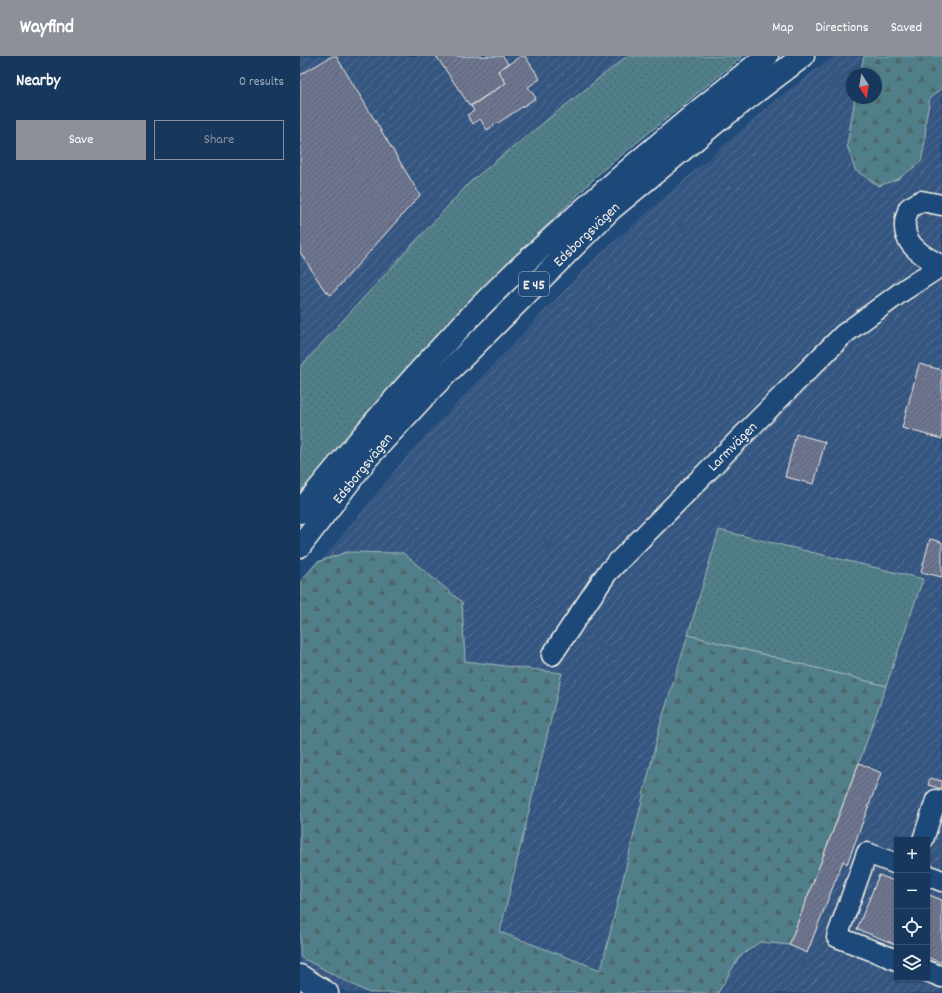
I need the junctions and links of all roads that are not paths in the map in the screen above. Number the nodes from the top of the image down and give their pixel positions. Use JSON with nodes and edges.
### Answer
{"nodes":[{"id":1,"x":767,"y":56,"type":"edge"},
{"id":2,"x":803,"y":56,"type":"edge"},
{"id":3,"x":942,"y":205,"type":"edge"},
{"id":4,"x":941,"y":266,"type":"edge"},
{"id":5,"x":300,"y":512,"type":"edge"},
{"id":6,"x":300,"y":546,"type":"edge"},
{"id":7,"x":552,"y":655,"type":"dead end"},
{"id":8,"x":942,"y":802,"type":"edge"},
{"id":9,"x":924,"y":837,"type":"edge"},
{"id":10,"x":894,"y":863,"type":"edge"},
{"id":11,"x":930,"y":876,"type":"edge"},
{"id":12,"x":942,"y":881,"type":"edge"},
{"id":13,"x":894,"y":959,"type":"edge"},
{"id":14,"x":930,"y":972,"type":"edge"},
{"id":15,"x":300,"y":976,"type":"edge"},
{"id":16,"x":942,"y":977,"type":"edge"},
{"id":17,"x":315,"y":988,"type":"edge"}],
"edges":[{"from":1,"to":5,"type":"highway","name":"Edsborgsvägen","number":"E 45"},
{"from":2,"to":6,"type":"highway","name":"Edsborgsvägen","number":"E 45"},
{"from":3,"to":4,"type":"street","name":"Larmvägen"},
{"from":4,"to":7,"type":"street","name":"Larmvägen"},
{"from":8,"to":9,"type":"street"},
{"from":10,"to":13,"type":"street"},
{"from":11,"to":12,"type":"street"},
{"from":14,"to":16,"type":"street"},
{"from":15,"to":17,"type":"highway"}]}
